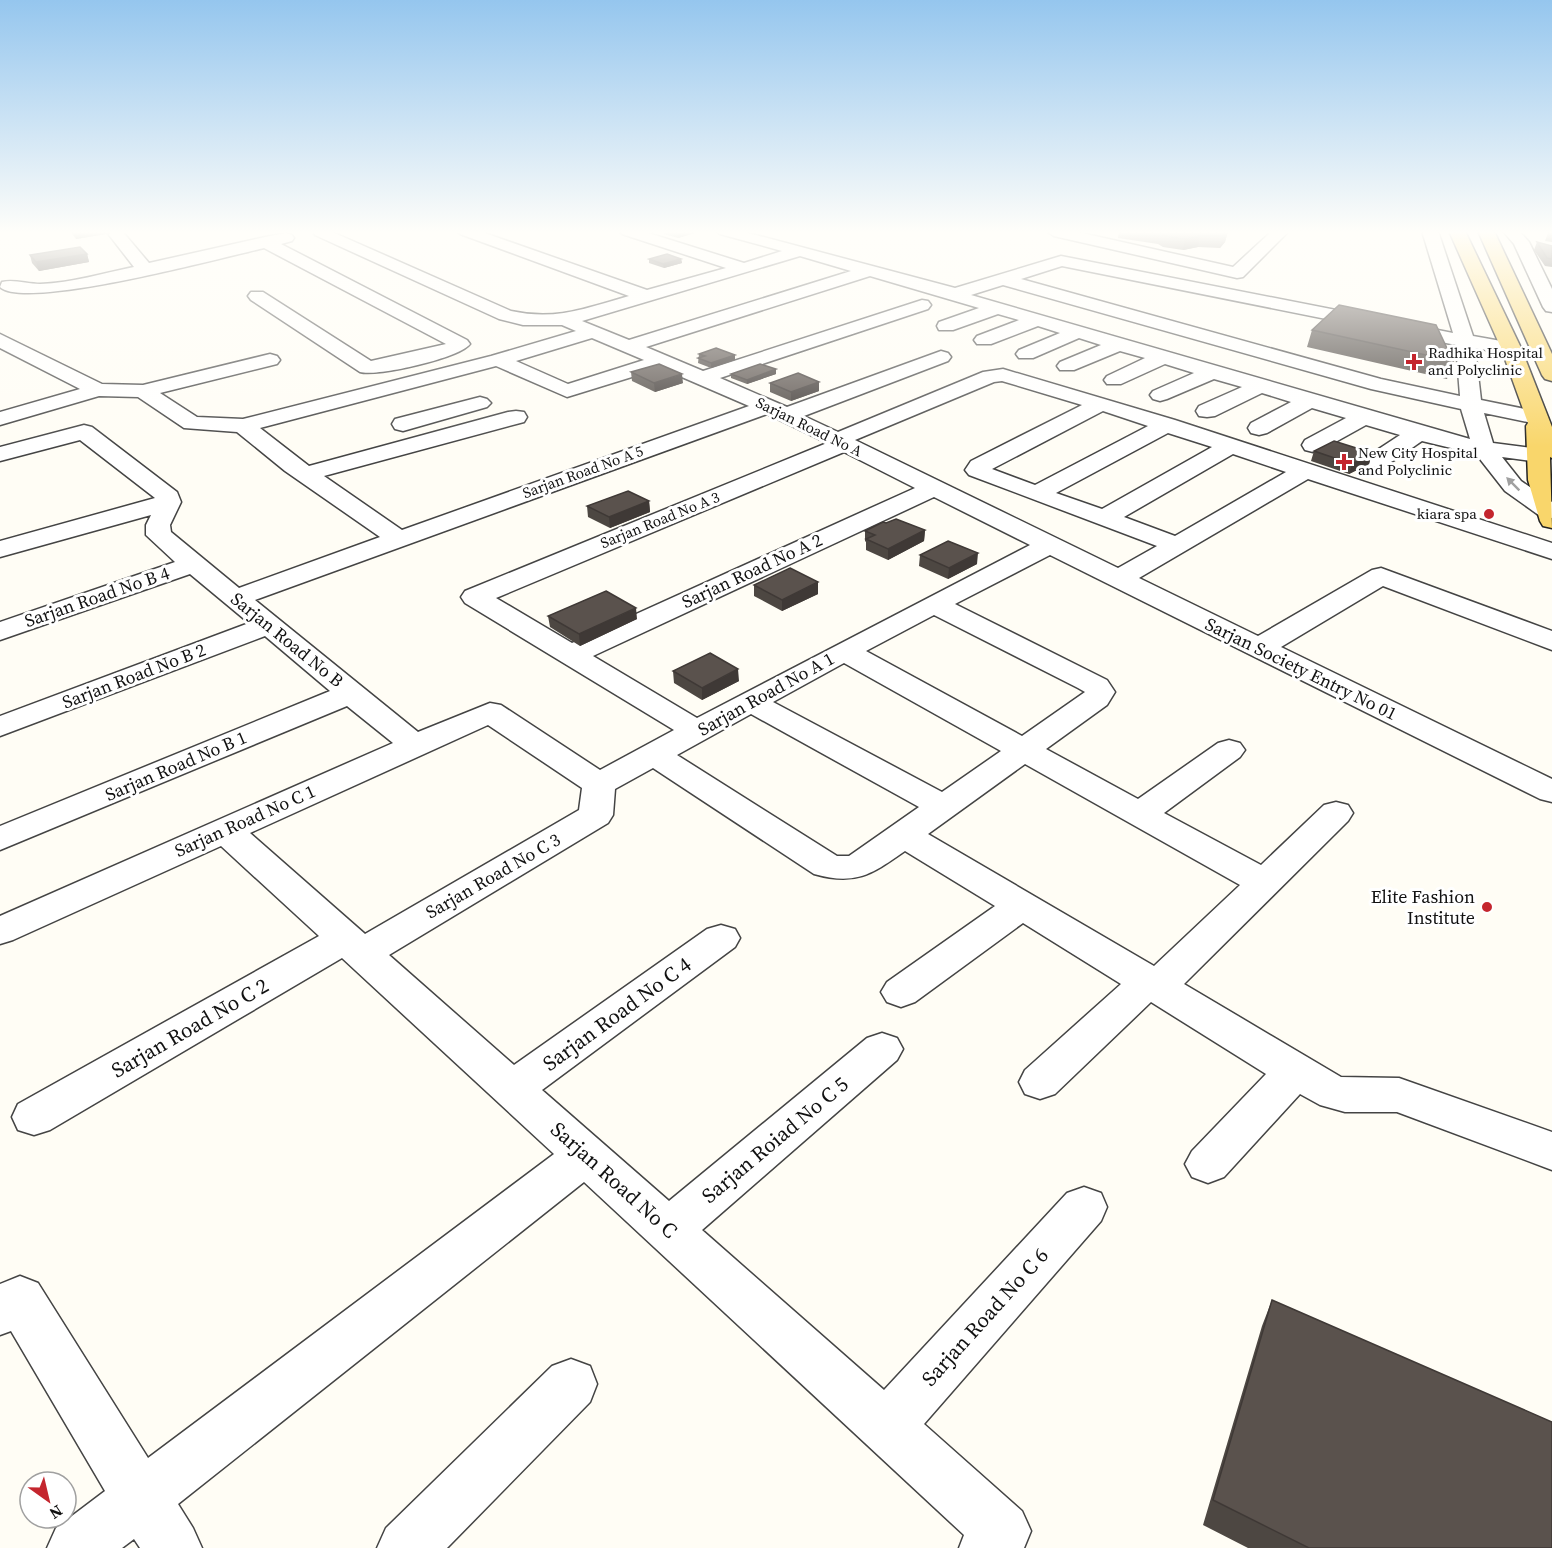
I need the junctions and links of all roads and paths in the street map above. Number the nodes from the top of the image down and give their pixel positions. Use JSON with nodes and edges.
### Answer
{"nodes":[{"id":1,"x":268,"y":303,"type":"edge"},
{"id":2,"x":382,"y":303,"type":"edge"},
{"id":3,"x":480,"y":303,"type":"edge"},
{"id":4,"x":622,"y":303,"type":"edge"},
{"id":5,"x":766,"y":303,"type":"edge"},
{"id":6,"x":981,"y":303,"type":"edge"},
{"id":7,"x":1088,"y":303,"type":"edge"},
{"id":8,"x":1274,"y":303,"type":"edge"},
{"id":9,"x":1453,"y":303,"type":"edge"},
{"id":10,"x":1490,"y":303,"type":"edge"},
{"id":11,"x":1520,"y":303,"type":"edge"},
{"id":12,"x":922,"y":305,"type":"dead end"},
{"id":13,"x":997,"y":308,"type":"junction"},
{"id":14,"x":565,"y":320,"type":"junction"},
{"id":15,"x":1037,"y":320,"type":"junction"},
{"id":16,"x":946,"y":327,"type":"dead end"},
{"id":17,"x":593,"y":332,"type":"junction"},
{"id":18,"x":1077,"y":332,"type":"junction"},
{"id":19,"x":0,"y":340,"type":"edge"},
{"id":20,"x":984,"y":340,"type":"dead end"},
{"id":21,"x":1465,"y":341,"type":"junction"},
{"id":22,"x":1119,"y":344,"type":"junction"},
{"id":23,"x":628,"y":347,"type":"junction"},
{"id":24,"x":1511,"y":348,"type":"junction"},
{"id":25,"x":1026,"y":354,"type":"dead end"},
{"id":26,"x":940,"y":357,"type":"dead end"},
{"id":27,"x":1164,"y":357,"type":"junction"},
{"id":28,"x":270,"y":360,"type":"dead end"},
{"id":29,"x":498,"y":360,"type":"junction"},
{"id":30,"x":662,"y":361,"type":"junction"},
{"id":31,"x":393,"y":364,"type":"junction"},
{"id":32,"x":1067,"y":366,"type":"dead end"},
{"id":33,"x":1212,"y":372,"type":"junction"},
{"id":34,"x":1552,"y":375,"type":"edge"},
{"id":35,"x":702,"y":378,"type":"junction"},
{"id":36,"x":421,"y":380,"type":"junction"},
{"id":37,"x":1114,"y":380,"type":"dead end"},
{"id":38,"x":1261,"y":386,"type":"junction"},
{"id":39,"x":98,"y":390,"type":"junction"},
{"id":40,"x":143,"y":391,"type":"junction"},
{"id":41,"x":1160,"y":395,"type":"dead end"},
{"id":42,"x":1309,"y":401,"type":"junction"},
{"id":43,"x":480,"y":403,"type":"dead end"},
{"id":44,"x":1101,"y":404,"type":"junction"},
{"id":45,"x":1471,"y":405,"type":"junction"},
{"id":46,"x":777,"y":410,"type":"junction"},
{"id":47,"x":1207,"y":411,"type":"dead end"},
{"id":48,"x":516,"y":417,"type":"dead end"},
{"id":49,"x":1364,"y":417,"type":"junction"},
{"id":50,"x":0,"y":418,"type":"edge"},
{"id":51,"x":1537,"y":418,"type":"junction"},
{"id":52,"x":1167,"y":425,"type":"junction"},
{"id":53,"x":243,"y":426,"type":"junction"},
{"id":54,"x":1259,"y":428,"type":"dead end"},
{"id":55,"x":387,"y":429,"type":"dead end"},
{"id":56,"x":1418,"y":433,"type":"junction"},
{"id":57,"x":841,"y":442,"type":"junction"},
{"id":58,"x":1313,"y":445,"type":"dead end"},
{"id":59,"x":1231,"y":446,"type":"junction"},
{"id":60,"x":1484,"y":449,"type":"junction"},
{"id":61,"x":306,"y":452,"type":"dead end"},
{"id":62,"x":1545,"y":453,"type":"edge"},
{"id":63,"x":0,"y":454,"type":"edge"},
{"id":64,"x":283,"y":458,"type":"junction"},
{"id":65,"x":1376,"y":461,"type":"dead end"},
{"id":66,"x":1305,"y":471,"type":"junction"},
{"id":67,"x":306,"y":474,"type":"junction"},
{"id":68,"x":934,"y":488,"type":"junction"},
{"id":69,"x":1036,"y":494,"type":"junction"},
{"id":70,"x":169,"y":502,"type":"junction"},
{"id":71,"x":1551,"y":516,"type":"edge"},
{"id":72,"x":1105,"y":518,"type":"junction"},
{"id":73,"x":397,"y":538,"type":"junction"},
{"id":74,"x":1049,"y":544,"type":"junction"},
{"id":75,"x":1177,"y":545,"type":"junction"},
{"id":76,"x":0,"y":549,"type":"edge"},
{"id":77,"x":1552,"y":551,"type":"edge"},
{"id":78,"x":194,"y":564,"type":"junction"},
{"id":79,"x":1119,"y":579,"type":"junction"},
{"id":80,"x":236,"y":598,"type":"junction"},
{"id":81,"x":935,"y":605,"type":"junction"},
{"id":82,"x":269,"y":625,"type":"junction"},
{"id":83,"x":0,"y":631,"type":"edge"},
{"id":84,"x":1552,"y":641,"type":"edge"},
{"id":85,"x":1259,"y":648,"type":"junction"},
{"id":86,"x":844,"y":651,"type":"junction"},
{"id":87,"x":571,"y":655,"type":"junction"},
{"id":88,"x":351,"y":693,"type":"junction"},
{"id":89,"x":751,"y":702,"type":"junction"},
{"id":90,"x":0,"y":727,"type":"edge"},
{"id":91,"x":697,"y":731,"type":"junction"},
{"id":92,"x":414,"y":746,"type":"junction"},
{"id":93,"x":1026,"y":750,"type":"junction"},
{"id":94,"x":1229,"y":750,"type":"dead end"},
{"id":95,"x":653,"y":754,"type":"junction"},
{"id":96,"x":599,"y":784,"type":"junction"},
{"id":97,"x":1552,"y":792,"type":"edge"},
{"id":98,"x":944,"y":807,"type":"junction"},
{"id":99,"x":1141,"y":813,"type":"junction"},
{"id":100,"x":1336,"y":813,"type":"dead end"},
{"id":101,"x":225,"y":830,"type":"junction"},
{"id":102,"x":905,"y":835,"type":"junction"},
{"id":103,"x":0,"y":840,"type":"edge"},
{"id":104,"x":1263,"y":882,"type":"junction"},
{"id":105,"x":1021,"y":906,"type":"junction"},
{"id":106,"x":0,"y":931,"type":"edge"},
{"id":107,"x":722,"y":938,"type":"dead end"},
{"id":108,"x":354,"y":946,"type":"junction"},
{"id":109,"x":1152,"y":984,"type":"junction"},
{"id":110,"x":901,"y":992,"type":"dead end"},
{"id":111,"x":882,"y":1049,"type":"dead end"},
{"id":112,"x":1295,"y":1071,"type":"junction"},
{"id":113,"x":1040,"y":1082,"type":"dead end"},
{"id":114,"x":512,"y":1089,"type":"junction"},
{"id":115,"x":34,"y":1117,"type":"dead end"},
{"id":116,"x":1552,"y":1151,"type":"edge"},
{"id":117,"x":586,"y":1155,"type":"junction"},
{"id":118,"x":1208,"y":1164,"type":"dead end"},
{"id":119,"x":1084,"y":1207,"type":"dead end"},
{"id":120,"x":669,"y":1230,"type":"junction"},
{"id":121,"x":0,"y":1312,"type":"edge"},
{"id":122,"x":571,"y":1384,"type":"dead end"},
{"id":123,"x":886,"y":1426,"type":"junction"},
{"id":124,"x":141,"y":1499,"type":"junction"},
{"id":125,"x":995,"y":1539,"type":"edge"},
{"id":126,"x":76,"y":1548,"type":"edge"},
{"id":127,"x":173,"y":1548,"type":"edge"},
{"id":128,"x":405,"y":1548,"type":"edge"}],
"edges":[{"from":1,"to":31,"type":"street"},
{"from":2,"to":31,"type":"street"},
{"from":3,"to":14,"type":"street"},
{"from":4,"to":14,"type":"street"},
{"from":5,"to":23,"type":"street"},
{"from":6,"to":13,"type":"street"},
{"from":7,"to":45,"type":"street"},
{"from":8,"to":21,"type":"street"},
{"from":9,"to":21,"type":"street"},
{"from":10,"to":24,"type":"main road"},
{"from":11,"to":34,"type":"main road"},
{"from":12,"to":35,"type":"street"},
{"from":13,"to":15,"type":"street"},
{"from":13,"to":16,"type":"street"},
{"from":14,"to":17,"type":"street","name":"Sarjan Road No A"},
{"from":15,"to":18,"type":"street"},
{"from":15,"to":20,"type":"street"},
{"from":17,"to":23,"type":"street","name":"Sarjan Road No A"},
{"from":17,"to":29,"type":"street"},
{"from":18,"to":22,"type":"street"},
{"from":18,"to":25,"type":"street"},
{"from":19,"to":39,"type":"street"},
{"from":21,"to":24,"type":"street"},
{"from":21,"to":45,"type":"street"},
{"from":22,"to":27,"type":"street"},
{"from":22,"to":32,"type":"street"},
{"from":23,"to":30,"type":"street","name":"Sarjan Road No A"},
{"from":24,"to":51,"type":"main road"},
{"from":26,"to":46,"type":"street","name":"Sarjan Road No A 5"},
{"from":27,"to":33,"type":"street"},
{"from":27,"to":37,"type":"street"},
{"from":28,"to":40,"type":"street"},
{"from":29,"to":30,"type":"street"},
{"from":29,"to":36,"type":"street"},
{"from":30,"to":35,"type":"street","name":"Sarjan Road No A"},
{"from":31,"to":36,"type":"street"},
{"from":33,"to":38,"type":"street"},
{"from":33,"to":41,"type":"street"},
{"from":35,"to":46,"type":"street","name":"Sarjan Road No A"},
{"from":36,"to":53,"type":"street"},
{"from":38,"to":42,"type":"street"},
{"from":38,"to":47,"type":"street"},
{"from":39,"to":40,"type":"street"},
{"from":39,"to":50,"type":"street"},
{"from":40,"to":53,"type":"street"},
{"from":42,"to":49,"type":"street"},
{"from":42,"to":54,"type":"street"},
{"from":43,"to":55,"type":"street"},
{"from":44,"to":52,"type":"street","name":"Sarjan Road No A 3"},
{"from":44,"to":57,"type":"street","name":"Sarjan Road No A 3"},
{"from":44,"to":69,"type":"street"},
{"from":45,"to":51,"type":"street"},
{"from":45,"to":60,"type":"street"},
{"from":46,"to":57,"type":"street","name":"Sarjan Road No A"},
{"from":46,"to":73,"type":"street","name":"Sarjan Road No A 5"},
{"from":48,"to":67,"type":"street"},
{"from":49,"to":56,"type":"street"},
{"from":49,"to":58,"type":"street"},
{"from":51,"to":62,"type":"main road"},
{"from":52,"to":59,"type":"street","name":"Sarjan Road No A 3"},
{"from":52,"to":69,"type":"street"},
{"from":53,"to":64,"type":"street"},
{"from":56,"to":60,"type":"street"},
{"from":56,"to":65,"type":"street"},
{"from":57,"to":68,"type":"street","name":"Sarjan Road No A"},
{"from":57,"to":87,"type":"street","name":"Sarjan Road No A 3"},
{"from":59,"to":66,"type":"street","name":"Sarjan Road No A 3"},
{"from":59,"to":72,"type":"street"},
{"from":60,"to":62,"type":"street"},
{"from":71,"to":60,"type":"street","one_way":true},
{"from":61,"to":64,"type":"street"},
{"from":62,"to":71,"type":"main road"},
{"from":63,"to":70,"type":"street"},
{"from":64,"to":67,"type":"street"},
{"from":66,"to":75,"type":"street"},
{"from":66,"to":77,"type":"street","name":"Sarjan Road No A 3"},
{"from":67,"to":73,"type":"street"},
{"from":68,"to":74,"type":"street","name":"Sarjan Road No A"},
{"from":68,"to":87,"type":"street","name":"Sarjan Road No A 2"},
{"from":69,"to":72,"type":"street"},
{"from":70,"to":76,"type":"street"},
{"from":70,"to":78,"type":"street","name":"Sarjan Road No B"},
{"from":72,"to":75,"type":"street"},
{"from":73,"to":80,"type":"street","name":"Sarjan Road No A 5"},
{"from":74,"to":79,"type":"street","name":"Sarjan Society Entry No 01"},
{"from":74,"to":81,"type":"street","name":"Sarjan Road No A 1"},
{"from":75,"to":79,"type":"street"},
{"from":78,"to":80,"type":"street","name":"Sarjan Road No B"},
{"from":78,"to":83,"type":"street","name":"Sarjan Road No B 4"},
{"from":79,"to":85,"type":"street","name":"Sarjan Society Entry No 01"},
{"from":80,"to":82,"type":"street","name":"Sarjan Road No B"},
{"from":81,"to":86,"type":"street","name":"Sarjan Road No A 1"},
{"from":81,"to":93,"type":"street"},
{"from":82,"to":88,"type":"street","name":"Sarjan Road No B"},
{"from":82,"to":90,"type":"street","name":"Sarjan Road No B 2"},
{"from":84,"to":85,"type":"street"},
{"from":85,"to":97,"type":"street","name":"Sarjan Society Entry No 01"},
{"from":86,"to":89,"type":"street","name":"Sarjan Road No A 1"},
{"from":86,"to":93,"type":"street"},
{"from":87,"to":91,"type":"street"},
{"from":88,"to":92,"type":"street","name":"Sarjan Road No B"},
{"from":88,"to":103,"type":"street","name":"Sarjan Road No B 1"},
{"from":89,"to":91,"type":"street","name":"Sarjan Road No A 1"},
{"from":89,"to":98,"type":"street"},
{"from":91,"to":95,"type":"street","name":"Sarjan Road No A 1"},
{"from":92,"to":96,"type":"street","name":"Sarjan Road No C 1"},
{"from":92,"to":101,"type":"street","name":"Sarjan Road No C 1"},
{"from":93,"to":98,"type":"street"},
{"from":93,"to":99,"type":"street"},
{"from":94,"to":99,"type":"street"},
{"from":95,"to":96,"type":"street","name":"Sarjan Road No A 1"},
{"from":95,"to":102,"type":"street"},
{"from":96,"to":108,"type":"street","name":"Sarjan Road No C 3"},
{"from":98,"to":102,"type":"street"},
{"from":99,"to":104,"type":"street"},
{"from":100,"to":104,"type":"street"},
{"from":101,"to":106,"type":"street","name":"Sarjan Road No C 1"},
{"from":101,"to":108,"type":"street","name":"Sarjan Road No C"},
{"from":102,"to":105,"type":"street"},
{"from":104,"to":109,"type":"street"},
{"from":105,"to":109,"type":"street"},
{"from":105,"to":110,"type":"street"},
{"from":107,"to":114,"type":"street","name":"Sarjan Road No C 4"},
{"from":108,"to":114,"type":"street","name":"Sarjan Road No C"},
{"from":108,"to":115,"type":"street","name":"Sarjan Road No C 2"},
{"from":109,"to":112,"type":"street"},
{"from":109,"to":113,"type":"street"},
{"from":111,"to":120,"type":"street","name":"Sarjan Roiad No C 5"},
{"from":112,"to":116,"type":"street"},
{"from":112,"to":118,"type":"street"},
{"from":114,"to":117,"type":"street","name":"Sarjan Road No C"},
{"from":117,"to":120,"type":"street","name":"Sarjan Road No C"},
{"from":117,"to":124,"type":"street"},
{"from":119,"to":123,"type":"street","name":"Sarjan Road No C 6"},
{"from":120,"to":123,"type":"street","name":"Sarjan Road No C"},
{"from":121,"to":124,"type":"street"},
{"from":122,"to":128,"type":"street"},
{"from":123,"to":125,"type":"street","name":"Sarjan Road No C"},
{"from":124,"to":126,"type":"street"},
{"from":124,"to":127,"type":"street"}]}
